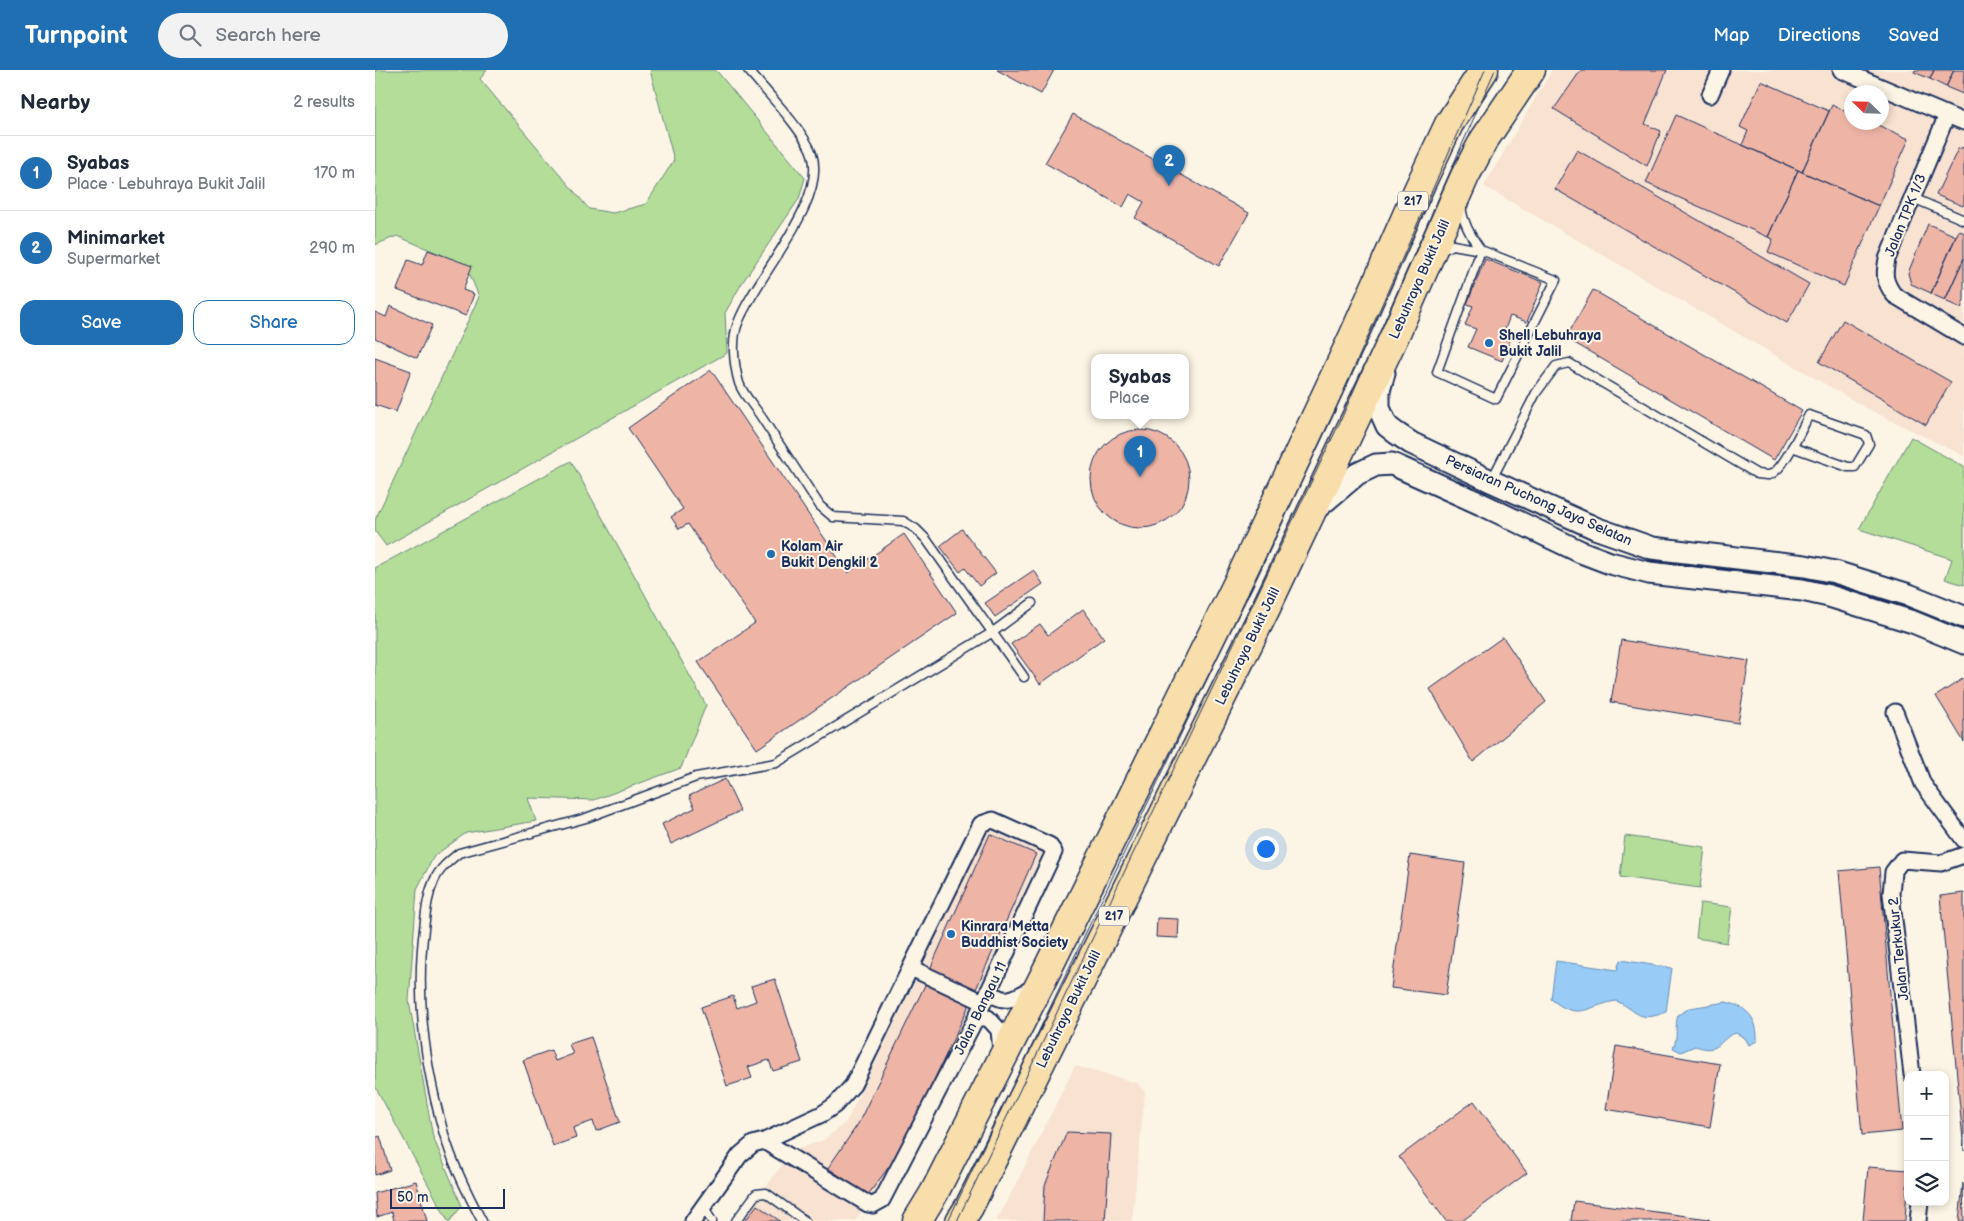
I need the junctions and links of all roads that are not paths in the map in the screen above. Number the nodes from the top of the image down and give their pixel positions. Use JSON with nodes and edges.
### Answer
{"nodes":[{"id":1,"x":748,"y":70,"type":"edge"},
{"id":2,"x":1484,"y":70,"type":"edge"},
{"id":3,"x":1531,"y":70,"type":"edge"},
{"id":4,"x":1721,"y":70,"type":"edge"},
{"id":5,"x":1841,"y":70,"type":"edge"},
{"id":6,"x":1710,"y":95,"type":"dead end"},
{"id":7,"x":1947,"y":115,"type":"junction"},
{"id":8,"x":1964,"y":122,"type":"edge"},
{"id":9,"x":1465,"y":176,"type":"junction"},
{"id":10,"x":1913,"y":198,"type":"junction"},
{"id":11,"x":1964,"y":220,"type":"edge"},
{"id":12,"x":1481,"y":250,"type":"junction"},
{"id":13,"x":1426,"y":263,"type":"junction"},
{"id":14,"x":1395,"y":335,"type":"junction"},
{"id":15,"x":1964,"y":337,"type":"edge"},
{"id":16,"x":1792,"y":447,"type":"junction"},
{"id":17,"x":1491,"y":481,"type":"junction"},
{"id":18,"x":1481,"y":504,"type":"junction"},
{"id":19,"x":1311,"y":514,"type":"junction"},
{"id":20,"x":1032,"y":603,"type":"dead end"},
{"id":21,"x":1964,"y":618,"type":"edge"},
{"id":22,"x":993,"y":632,"type":"junction"},
{"id":23,"x":1964,"y":643,"type":"edge"},
{"id":24,"x":1024,"y":677,"type":"dead end"},
{"id":25,"x":1895,"y":712,"type":"dead end"},
{"id":26,"x":1964,"y":840,"type":"edge"},
{"id":27,"x":1964,"y":855,"type":"edge"},
{"id":28,"x":911,"y":968,"type":"junction"},
{"id":29,"x":1041,"y":982,"type":"junction"},
{"id":30,"x":986,"y":996,"type":"junction"},
{"id":31,"x":976,"y":1018,"type":"junction"},
{"id":32,"x":1002,"y":1059,"type":"junction"},
{"id":33,"x":1912,"y":1071,"type":"edge"},
{"id":34,"x":764,"y":1141,"type":"junction"},
{"id":35,"x":1920,"y":1206,"type":"edge"},
{"id":36,"x":703,"y":1207,"type":"junction"},
{"id":37,"x":482,"y":1221,"type":"edge"},
{"id":38,"x":693,"y":1221,"type":"edge"},
{"id":39,"x":712,"y":1221,"type":"edge"},
{"id":40,"x":736,"y":1221,"type":"edge"},
{"id":41,"x":805,"y":1221,"type":"edge"},
{"id":42,"x":917,"y":1221,"type":"edge"},
{"id":43,"x":960,"y":1221,"type":"edge"},
{"id":44,"x":1918,"y":1221,"type":"edge"}],
"edges":[{"from":1,"to":22,"type":"lane"},
{"from":2,"to":29,"type":"highway","number":"217"},
{"from":3,"to":9,"type":"highway","name":"Lebuhraya Bukit Jalil","number":"217"},
{"from":4,"to":6,"type":"street"},
{"from":5,"to":7,"type":"street"},
{"from":7,"to":8,"type":"street"},
{"from":7,"to":10,"type":"street","name":"Jalan TPK 1/3"},
{"from":9,"to":12,"type":"lane"},
{"from":9,"to":13,"type":"highway","name":"Lebuhraya Bukit Jalil","number":"217"},
{"from":10,"to":11,"type":"lane"},
{"from":10,"to":15,"type":"street","name":"Jalan TPK 1/3"},
{"from":12,"to":12,"type":"lane"},
{"from":12,"to":13,"type":"lane"},
{"from":13,"to":14,"type":"highway","name":"Lebuhraya Bukit Jalil","number":"217"},
{"from":14,"to":17,"type":"main road","name":"Persiaran Puchong Jaya Selatan"},
{"from":14,"to":19,"type":"highway","name":"Lebuhraya Bukit Jalil","number":"217"},
{"from":16,"to":16,"type":"lane"},
{"from":16,"to":17,"type":"lane"},
{"from":17,"to":18,"type":"main road"},
{"from":17,"to":21,"type":"main road","name":"Persiaran Puchong Jaya Selatan"},
{"from":18,"to":19,"type":"main road","name":"Persiaran Puchong Jaya Selatan"},
{"from":18,"to":23,"type":"main road","name":"Persiaran Puchong Jaya Selatan"},
{"from":19,"to":43,"type":"highway","name":"Lebuhraya Bukit Jalil","number":"217"},
{"from":20,"to":22,"type":"lane"},
{"from":22,"to":24,"type":"lane"},
{"from":22,"to":37,"type":"lane"},
{"from":25,"to":26,"type":"street"},
{"from":27,"to":33,"type":"street","name":"Jalan Terkukur 2"},
{"from":28,"to":30,"type":"street"},
{"from":28,"to":30,"type":"street","name":"Jalan Bangau 11"},
{"from":28,"to":34,"type":"street","name":"Jalan Bangau 11"},
{"from":29,"to":30,"type":"street"},
{"from":29,"to":32,"type":"highway","number":"217"},
{"from":30,"to":31,"type":"street","name":"Jalan Bangau 11"},
{"from":31,"to":32,"type":"street"},
{"from":31,"to":34,"type":"street","name":"Jalan Bangau 11"},
{"from":32,"to":42,"type":"highway","number":"217"},
{"from":34,"to":36,"type":"street"},
{"from":35,"to":44,"type":"street"},
{"from":36,"to":38,"type":"street"},
{"from":36,"to":39,"type":"lane"},
{"from":40,"to":41,"type":"lane"}]}
